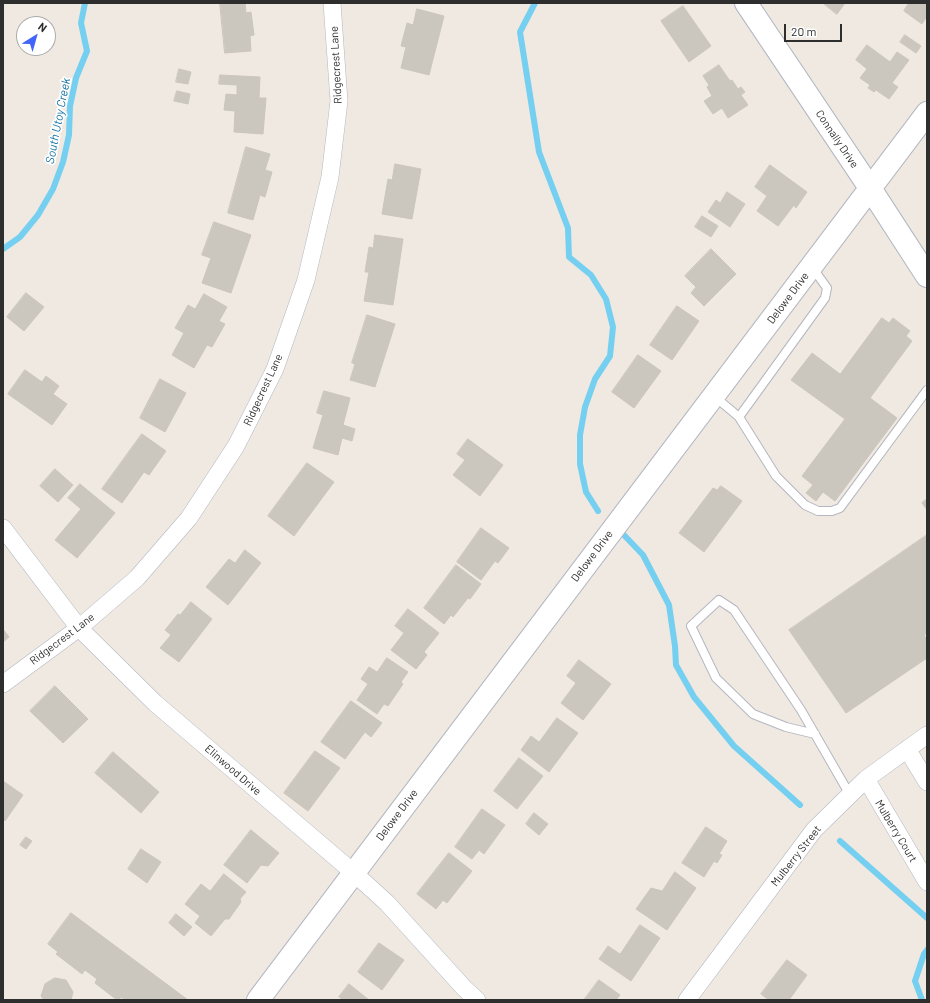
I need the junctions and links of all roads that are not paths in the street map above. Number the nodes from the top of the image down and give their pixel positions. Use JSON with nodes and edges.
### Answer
{"nodes":[{"id":1,"x":332,"y":3,"type":"edge"},
{"id":2,"x":746,"y":3,"type":"edge"},
{"id":3,"x":927,"y":113,"type":"edge"},
{"id":4,"x":870,"y":188,"type":"junction"},
{"id":5,"x":811,"y":266,"type":"junction"},
{"id":6,"x":927,"y":276,"type":"edge"},
{"id":7,"x":927,"y":390,"type":"edge"},
{"id":8,"x":714,"y":396,"type":"junction"},
{"id":9,"x":739,"y":417,"type":"junction"},
{"id":10,"x":3,"y":528,"type":"edge"},
{"id":11,"x":79,"y":628,"type":"junction"},
{"id":12,"x":3,"y":684,"type":"edge"},
{"id":13,"x":815,"y":734,"type":"junction"},
{"id":14,"x":927,"y":736,"type":"edge"},
{"id":15,"x":907,"y":749,"type":"junction"},
{"id":16,"x":866,"y":779,"type":"junction"},
{"id":17,"x":927,"y":782,"type":"edge"},
{"id":18,"x":850,"y":795,"type":"junction"},
{"id":19,"x":354,"y":873,"type":"junction"},
{"id":20,"x":927,"y":882,"type":"edge"},
{"id":21,"x":258,"y":1000,"type":"edge"},
{"id":22,"x":477,"y":1000,"type":"edge"},
{"id":23,"x":687,"y":1000,"type":"edge"}],
"edges":[{"from":1,"to":11,"type":"street","name":"Ridgecrest Lane"},
{"from":2,"to":4,"type":"street","name":"Connally Drive"},
{"from":3,"to":4,"type":"street","name":"Delowe Drive"},
{"from":4,"to":5,"type":"street","name":"Delowe Drive"},
{"from":4,"to":6,"type":"street","name":"Connally Drive"},
{"from":5,"to":8,"type":"street","name":"Delowe Drive"},
{"from":5,"to":9,"type":"lane"},
{"from":7,"to":9,"type":"lane"},
{"from":8,"to":9,"type":"lane"},
{"from":8,"to":19,"type":"street","name":"Delowe Drive"},
{"from":10,"to":11,"type":"street","name":"Elinwood Drive"},
{"from":11,"to":12,"type":"street","name":"Ridgecrest Lane"},
{"from":11,"to":19,"type":"street","name":"Elinwood Drive"},
{"from":13,"to":13,"type":"lane"},
{"from":13,"to":18,"type":"lane"},
{"from":14,"to":15,"type":"street","name":"Mulberry Street"},
{"from":15,"to":16,"type":"street","name":"Mulberry Street"},
{"from":15,"to":17,"type":"street"},
{"from":16,"to":18,"type":"street","name":"Mulberry Street"},
{"from":16,"to":20,"type":"street","name":"Mulberry Court"},
{"from":18,"to":23,"type":"street","name":"Mulberry Street"},
{"from":19,"to":21,"type":"street","name":"Delowe Drive"},
{"from":19,"to":22,"type":"street","name":"Elinwood Drive"}]}
